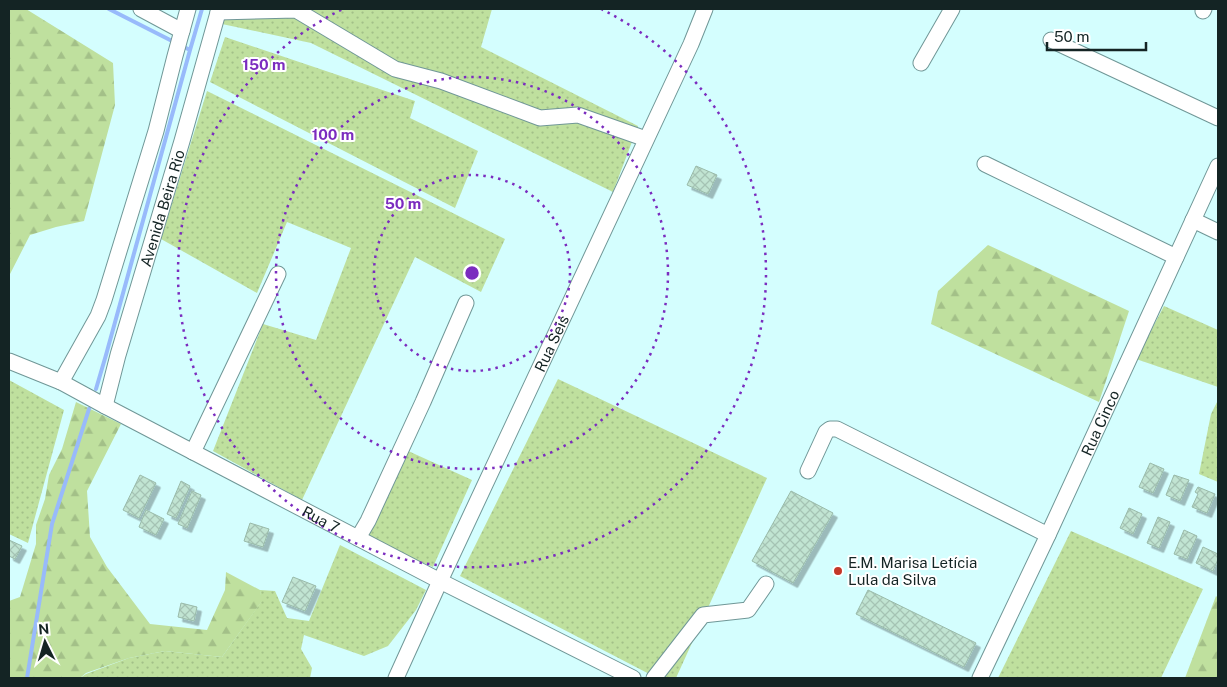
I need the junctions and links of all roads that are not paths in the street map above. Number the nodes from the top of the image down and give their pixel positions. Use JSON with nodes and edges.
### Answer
{"nodes":[{"id":1,"x":141,"y":9,"type":"edge"},
{"id":2,"x":188,"y":9,"type":"edge"},
{"id":3,"x":705,"y":9,"type":"edge"},
{"id":4,"x":952,"y":9,"type":"edge"},
{"id":5,"x":218,"y":10,"type":"edge"},
{"id":6,"x":179,"y":39,"type":"junction"},
{"id":7,"x":1051,"y":40,"type":"dead end"},
{"id":8,"x":921,"y":63,"type":"dead end"},
{"id":9,"x":1218,"y":118,"type":"edge"},
{"id":10,"x":168,"y":136,"type":"junction"},
{"id":11,"x":646,"y":139,"type":"junction"},
{"id":12,"x":985,"y":164,"type":"dead end"},
{"id":13,"x":1218,"y":166,"type":"edge"},
{"id":14,"x":1193,"y":220,"type":"junction"},
{"id":15,"x":1218,"y":232,"type":"edge"},
{"id":16,"x":1176,"y":257,"type":"junction"},
{"id":17,"x":278,"y":274,"type":"dead end"},
{"id":18,"x":466,"y":303,"type":"dead end"},
{"id":19,"x":9,"y":361,"type":"edge"},
{"id":20,"x":61,"y":382,"type":"junction"},
{"id":21,"x":105,"y":406,"type":"junction"},
{"id":22,"x":193,"y":452,"type":"junction"},
{"id":23,"x":808,"y":471,"type":"dead end"},
{"id":24,"x":1048,"y":536,"type":"junction"},
{"id":25,"x":358,"y":538,"type":"junction"},
{"id":26,"x":440,"y":581,"type":"junction"},
{"id":27,"x":766,"y":584,"type":"dead end"},
{"id":28,"x":396,"y":678,"type":"edge"},
{"id":29,"x":632,"y":678,"type":"edge"},
{"id":30,"x":654,"y":678,"type":"edge"},
{"id":31,"x":980,"y":678,"type":"edge"}],
"edges":[{"from":1,"to":6,"type":"street"},
{"from":2,"to":6,"type":"street","name":"Avenida Beira Rio"},
{"from":3,"to":11,"type":"street","name":"Rua Seis"},
{"from":4,"to":8,"type":"street"},
{"from":5,"to":10,"type":"street","name":"Avenida Beira Rio"},
{"from":5,"to":11,"type":"street"},
{"from":6,"to":10,"type":"street","name":"Avenida Beira Rio"},
{"from":7,"to":9,"type":"street"},
{"from":10,"to":20,"type":"street","name":"Avenida Beira Rio"},
{"from":10,"to":21,"type":"street","name":"Avenida Beira Rio"},
{"from":11,"to":26,"type":"street","name":"Rua Seis"},
{"from":12,"to":16,"type":"street"},
{"from":13,"to":14,"type":"street","name":"Rua Cinco"},
{"from":14,"to":15,"type":"street"},
{"from":14,"to":16,"type":"street","name":"Rua Cinco"},
{"from":16,"to":24,"type":"street","name":"Rua Cinco"},
{"from":17,"to":22,"type":"street"},
{"from":18,"to":25,"type":"street"},
{"from":19,"to":20,"type":"street","name":"Rua 7"},
{"from":20,"to":21,"type":"street","name":"Rua 7"},
{"from":21,"to":22,"type":"street","name":"Rua 7"},
{"from":22,"to":25,"type":"street","name":"Rua 7"},
{"from":23,"to":24,"type":"street"},
{"from":24,"to":31,"type":"street","name":"Rua Cinco"},
{"from":25,"to":26,"type":"street","name":"Rua 7"},
{"from":26,"to":28,"type":"street","name":"Rua Seis"},
{"from":26,"to":29,"type":"street","name":"Rua 7"},
{"from":27,"to":30,"type":"street"}]}
